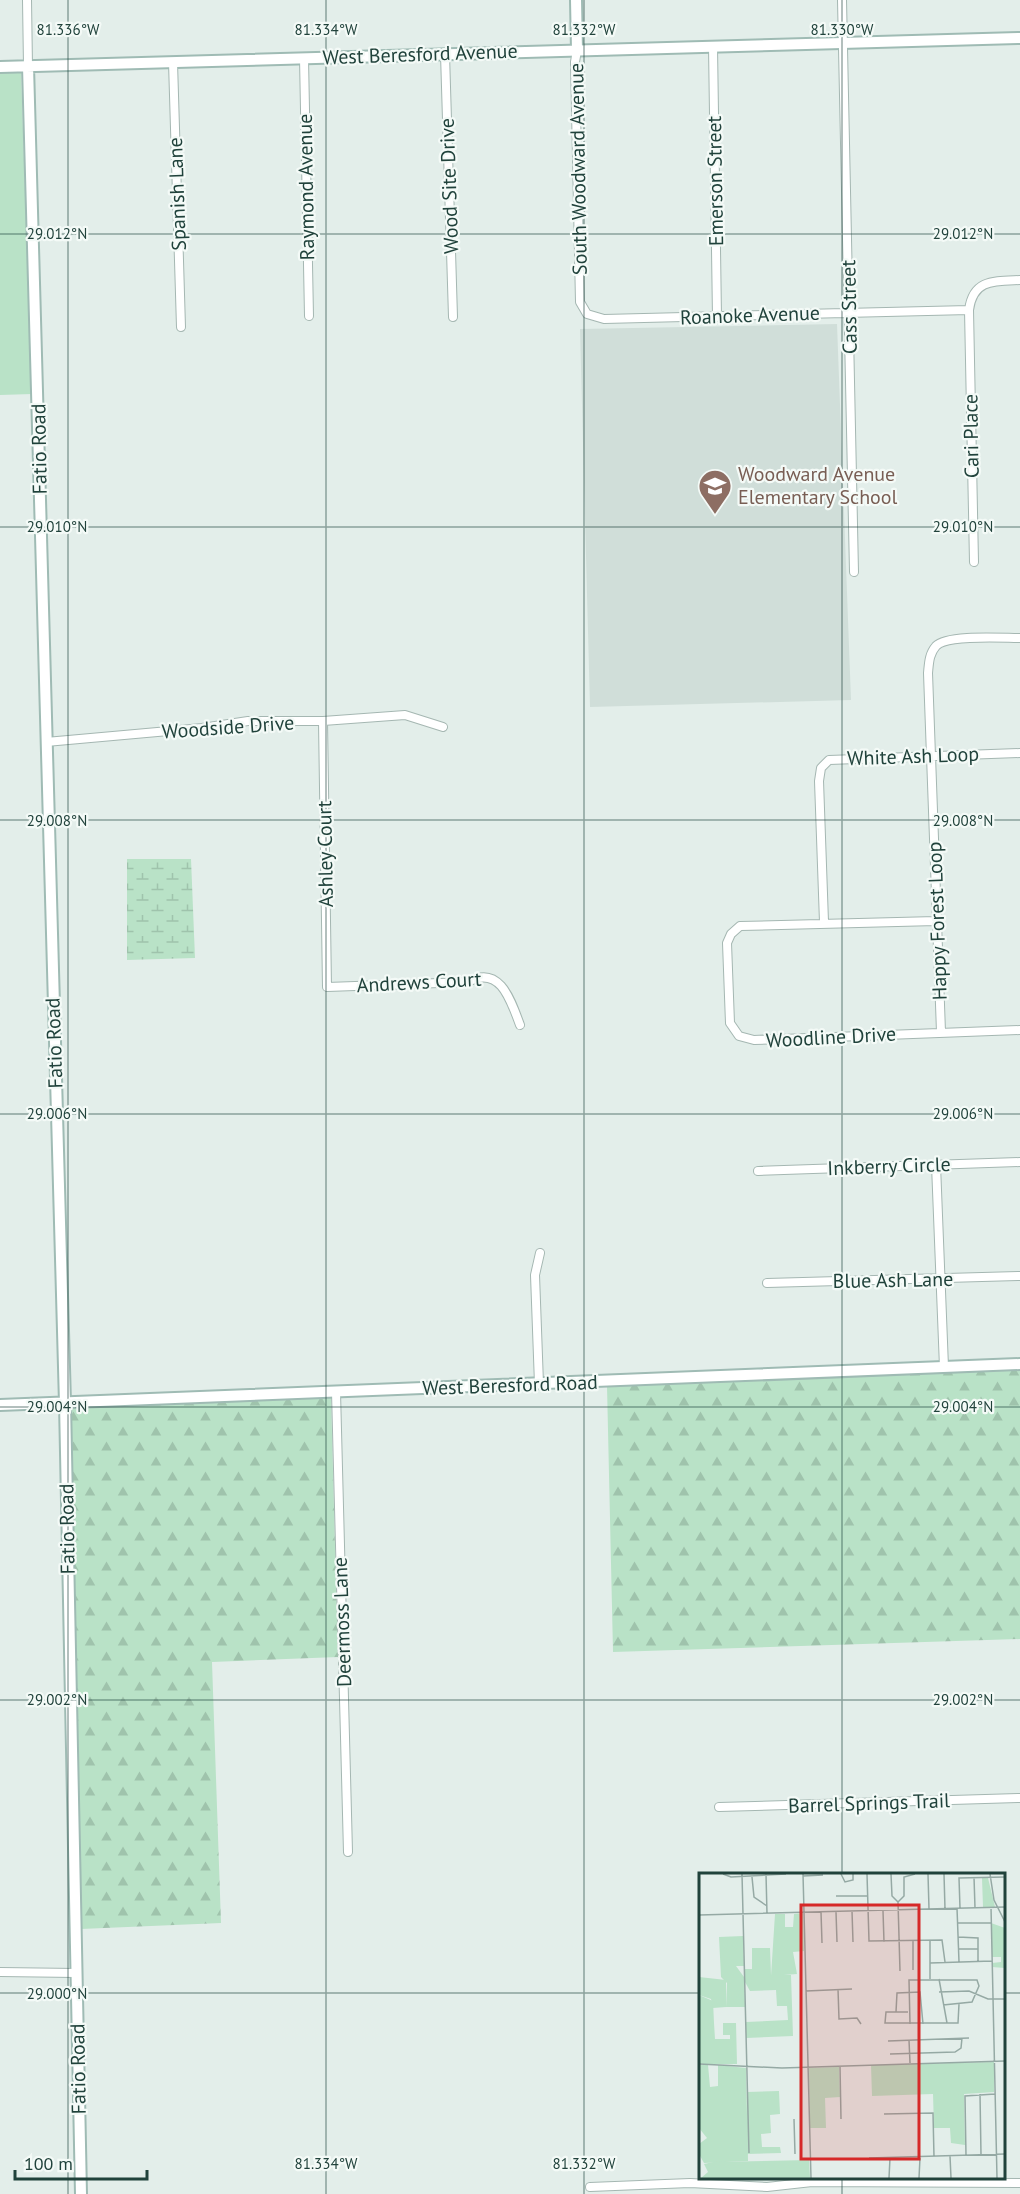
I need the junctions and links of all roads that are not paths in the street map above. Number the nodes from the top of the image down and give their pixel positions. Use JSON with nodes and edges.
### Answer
{"nodes":[{"id":1,"x":27,"y":0,"type":"edge"},
{"id":2,"x":576,"y":0,"type":"edge"},
{"id":3,"x":842,"y":0,"type":"edge"},
{"id":4,"x":1020,"y":38,"type":"edge"},
{"id":5,"x":843,"y":42,"type":"junction"},
{"id":6,"x":713,"y":46,"type":"junction"},
{"id":7,"x":577,"y":50,"type":"junction"},
{"id":8,"x":445,"y":54,"type":"junction"},
{"id":9,"x":304,"y":58,"type":"junction"},
{"id":10,"x":173,"y":62,"type":"junction"},
{"id":11,"x":28,"y":66,"type":"junction"},
{"id":12,"x":0,"y":67,"type":"edge"},
{"id":13,"x":1020,"y":280,"type":"edge"},
{"id":14,"x":580,"y":302,"type":"joint"},
{"id":15,"x":969,"y":310,"type":"junction"},
{"id":16,"x":849,"y":313,"type":"junction"},
{"id":17,"x":309,"y":316,"type":"dead end"},
{"id":18,"x":453,"y":317,"type":"dead end"},
{"id":19,"x":717,"y":317,"type":"junction"},
{"id":20,"x":181,"y":327,"type":"dead end"},
{"id":21,"x":974,"y":562,"type":"dead end"},
{"id":22,"x":854,"y":572,"type":"dead end"},
{"id":23,"x":1020,"y":638,"type":"edge"},
{"id":24,"x":323,"y":721,"type":"junction"},
{"id":25,"x":443,"y":727,"type":"dead end"},
{"id":26,"x":46,"y":742,"type":"junction"},
{"id":27,"x":1020,"y":753,"type":"edge"},
{"id":28,"x":932,"y":756,"type":"junction"},
{"id":29,"x":936,"y":921,"type":"junction"},
{"id":30,"x":824,"y":922,"type":"junction"},
{"id":31,"x":327,"y":987,"type":"joint"},
{"id":32,"x":520,"y":1025,"type":"dead end"},
{"id":33,"x":1020,"y":1030,"type":"edge"},
{"id":34,"x":941,"y":1032,"type":"junction"},
{"id":35,"x":1020,"y":1162,"type":"edge"},
{"id":36,"x":936,"y":1165,"type":"junction"},
{"id":37,"x":758,"y":1171,"type":"dead end"},
{"id":38,"x":540,"y":1253,"type":"dead end"},
{"id":39,"x":1020,"y":1276,"type":"edge"},
{"id":40,"x":939,"y":1279,"type":"junction"},
{"id":41,"x":767,"y":1283,"type":"dead end"},
{"id":42,"x":1020,"y":1364,"type":"edge"},
{"id":43,"x":944,"y":1367,"type":"junction"},
{"id":44,"x":539,"y":1384,"type":"junction"},
{"id":45,"x":336,"y":1392,"type":"junction"},
{"id":46,"x":65,"y":1402,"type":"junction"},
{"id":47,"x":0,"y":1405,"type":"edge"},
{"id":48,"x":1020,"y":1798,"type":"edge"},
{"id":49,"x":719,"y":1807,"type":"dead end"},
{"id":50,"x":348,"y":1852,"type":"dead end"},
{"id":51,"x":0,"y":1972,"type":"edge"},
{"id":52,"x":76,"y":1973,"type":"junction"},
{"id":53,"x":1020,"y":2183,"type":"edge"},
{"id":54,"x":590,"y":2187,"type":"dead end"},
{"id":55,"x":764,"y":2190,"type":"edge"},
{"id":56,"x":81,"y":2194,"type":"edge"}],
"edges":[{"from":1,"to":11,"type":"street","name":"Fatio Road"},
{"from":2,"to":7,"type":"street","name":"South Woodward Avenue"},
{"from":3,"to":5,"type":"street","name":"Cass Street"},
{"from":4,"to":5,"type":"street","name":"West Beresford Avenue"},
{"from":5,"to":6,"type":"street","name":"West Beresford Avenue"},
{"from":5,"to":16,"type":"street","name":"Cass Street"},
{"from":6,"to":7,"type":"street","name":"West Beresford Avenue"},
{"from":6,"to":19,"type":"street","name":"Emerson Street"},
{"from":7,"to":8,"type":"street","name":"West Beresford Avenue"},
{"from":7,"to":14,"type":"street","name":"South Woodward Avenue"},
{"from":8,"to":9,"type":"street","name":"West Beresford Avenue"},
{"from":8,"to":18,"type":"street","name":"Wood Site Drive"},
{"from":9,"to":10,"type":"street","name":"West Beresford Avenue"},
{"from":9,"to":17,"type":"street","name":"Raymond Avenue"},
{"from":10,"to":11,"type":"street","name":"West Beresford Avenue"},
{"from":10,"to":20,"type":"street","name":"Spanish Lane"},
{"from":11,"to":12,"type":"street","name":"West Beresford Avenue"},
{"from":11,"to":26,"type":"street","name":"Fatio Road"},
{"from":13,"to":15,"type":"street"},
{"from":14,"to":19,"type":"street","name":"Roanoke Avenue"},
{"from":15,"to":16,"type":"street","name":"Roanoke Avenue"},
{"from":15,"to":21,"type":"street","name":"Cari Place"},
{"from":16,"to":19,"type":"street","name":"Roanoke Avenue"},
{"from":16,"to":22,"type":"street","name":"Cass Street"},
{"from":23,"to":28,"type":"street","name":"Happy Forest Loop"},
{"from":24,"to":25,"type":"street","name":"Woodside Drive"},
{"from":24,"to":26,"type":"street","name":"Woodside Drive"},
{"from":24,"to":31,"type":"street","name":"Ashley Court"},
{"from":26,"to":46,"type":"street","name":"Fatio Road"},
{"from":27,"to":28,"type":"street","name":"White Ash Loop"},
{"from":28,"to":29,"type":"street","name":"Happy Forest Loop"},
{"from":28,"to":30,"type":"street","name":"White Ash Loop"},
{"from":29,"to":30,"type":"street","name":"Woodline Drive"},
{"from":29,"to":34,"type":"street","name":"Happy Forest Loop"},
{"from":30,"to":34,"type":"street","name":"Woodline Drive"},
{"from":31,"to":32,"type":"street","name":"Andrews Court"},
{"from":33,"to":34,"type":"street","name":"Woodline Drive"},
{"from":35,"to":36,"type":"street","name":"Inkberry Circle"},
{"from":36,"to":37,"type":"street","name":"Inkberry Circle"},
{"from":36,"to":40,"type":"street"},
{"from":38,"to":44,"type":"street"},
{"from":39,"to":40,"type":"street","name":"Blue Ash Lane"},
{"from":40,"to":41,"type":"street","name":"Blue Ash Lane"},
{"from":40,"to":43,"type":"street"},
{"from":42,"to":43,"type":"street","name":"West Beresford Road"},
{"from":43,"to":44,"type":"street","name":"West Beresford Road"},
{"from":44,"to":45,"type":"street","name":"West Beresford Road"},
{"from":45,"to":46,"type":"street","name":"West Beresford Road"},
{"from":45,"to":50,"type":"street","name":"Deermoss Lane"},
{"from":46,"to":47,"type":"street","name":"West Beresford Road"},
{"from":46,"to":52,"type":"street","name":"Fatio Road"},
{"from":48,"to":49,"type":"street","name":"Barrel Springs Trail"},
{"from":51,"to":52,"type":"street"},
{"from":52,"to":56,"type":"street","name":"Fatio Road"},
{"from":53,"to":55,"type":"street"},
{"from":54,"to":55,"type":"street"}]}
